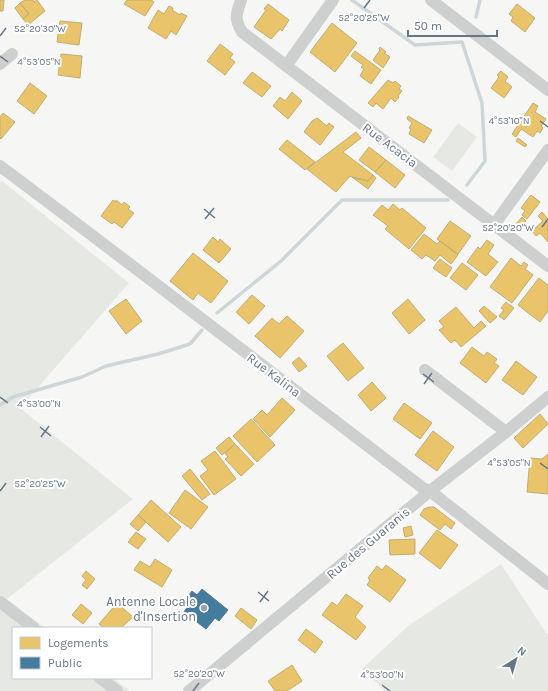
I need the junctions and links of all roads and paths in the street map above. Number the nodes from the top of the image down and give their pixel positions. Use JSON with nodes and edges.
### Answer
{"nodes":[{"id":1,"x":241,"y":0,"type":"edge"},
{"id":2,"x":333,"y":0,"type":"edge"},
{"id":3,"x":431,"y":0,"type":"edge"},
{"id":4,"x":12,"y":54,"type":"dead end"},
{"id":5,"x":0,"y":64,"type":"edge"},
{"id":6,"x":286,"y":66,"type":"junction"},
{"id":7,"x":548,"y":90,"type":"edge"},
{"id":8,"x":548,"y":150,"type":"edge"},
{"id":9,"x":0,"y":166,"type":"edge"},
{"id":10,"x":494,"y":225,"type":"junction"},
{"id":11,"x":548,"y":266,"type":"edge"},
{"id":12,"x":425,"y":370,"type":"dead end"},
{"id":13,"x":548,"y":397,"type":"edge"},
{"id":14,"x":506,"y":432,"type":"junction"},
{"id":15,"x":430,"y":491,"type":"junction"},
{"id":16,"x":548,"y":584,"type":"edge"},
{"id":17,"x":0,"y":602,"type":"edge"},
{"id":18,"x":33,"y":627,"type":"edge"},
{"id":19,"x":101,"y":679,"type":"edge"},
{"id":20,"x":117,"y":691,"type":"edge"},
{"id":21,"x":189,"y":691,"type":"edge"}],
"edges":[{"from":1,"to":6,"type":"street","name":"Rue Acacia"},
{"from":2,"to":6,"type":"street"},
{"from":3,"to":7,"type":"street"},
{"from":4,"to":5,"type":"street"},
{"from":6,"to":10,"type":"street","name":"Rue Acacia"},
{"from":8,"to":10,"type":"street"},
{"from":9,"to":15,"type":"street","name":"Rue Kalina"},
{"from":10,"to":11,"type":"street","name":"Rue Acacia"},
{"from":12,"to":14,"type":"street"},
{"from":13,"to":14,"type":"street","name":"Rue des Guaranis"},
{"from":14,"to":15,"type":"street","name":"Rue des Guaranis"},
{"from":15,"to":16,"type":"street","name":"Rue Kalina"},
{"from":15,"to":21,"type":"street","name":"Rue des Guaranis"},
{"from":17,"to":18,"type":"street"},
{"from":19,"to":20,"type":"street"}]}
